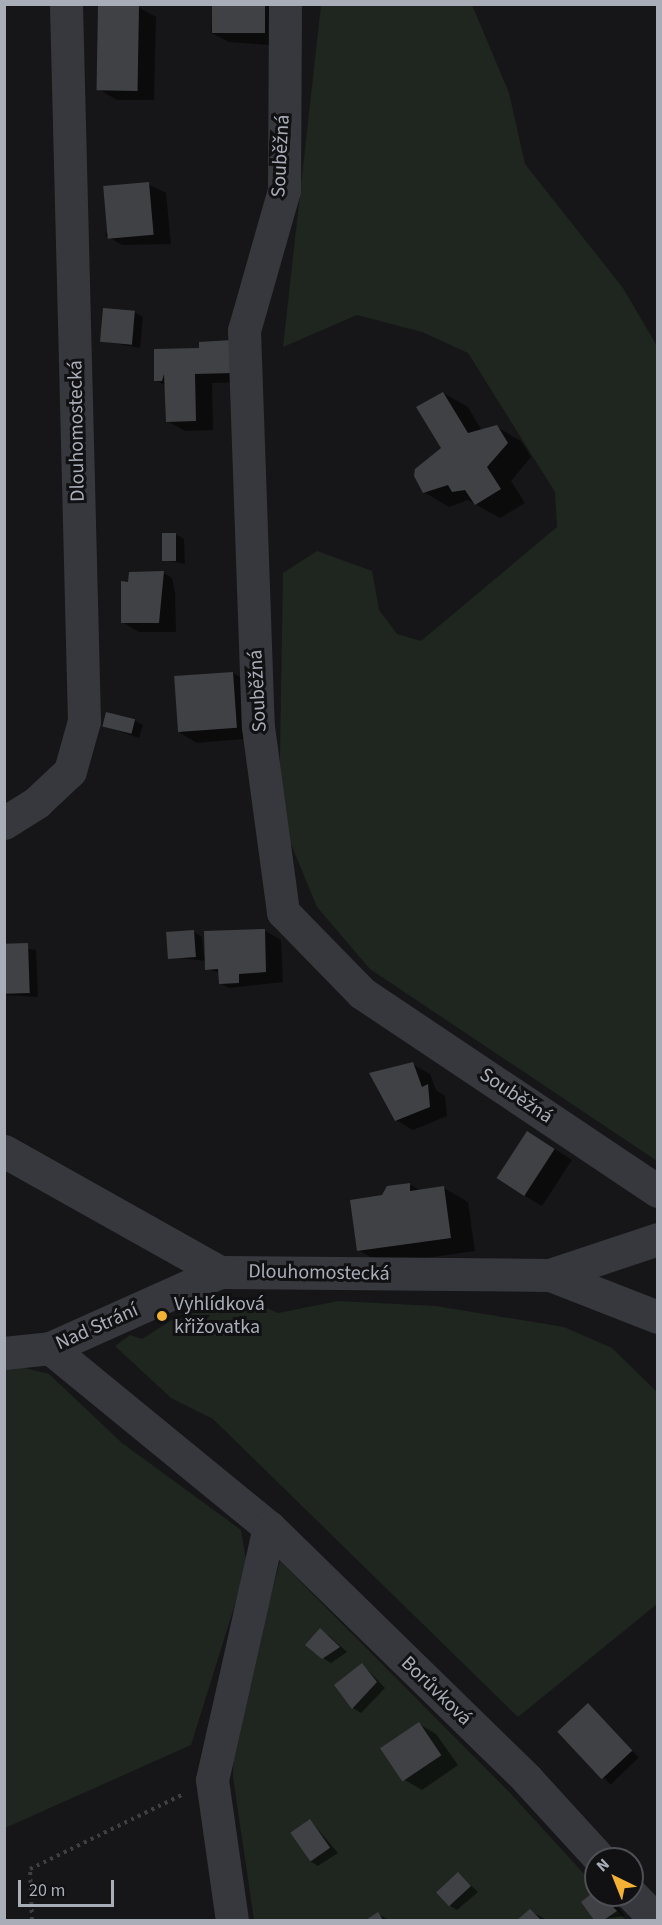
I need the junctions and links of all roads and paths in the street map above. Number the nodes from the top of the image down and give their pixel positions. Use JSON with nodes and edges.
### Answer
{"nodes":[{"id":1,"x":66,"y":4,"type":"edge"},
{"id":2,"x":285,"y":4,"type":"edge"},
{"id":3,"x":4,"y":823,"type":"edge"},
{"id":4,"x":4,"y":1151,"type":"edge"},
{"id":5,"x":657,"y":1191,"type":"edge"},
{"id":6,"x":657,"y":1239,"type":"edge"},
{"id":7,"x":220,"y":1272,"type":"junction"},
{"id":8,"x":550,"y":1275,"type":"junction"},
{"id":9,"x":657,"y":1317,"type":"edge"},
{"id":10,"x":50,"y":1348,"type":"junction"},
{"id":11,"x":4,"y":1353,"type":"edge"},
{"id":12,"x":268,"y":1527,"type":"junction"},
{"id":13,"x":212,"y":1780,"type":"junction"},
{"id":14,"x":589,"y":1847,"type":"edge"},
{"id":15,"x":644,"y":1907,"type":"edge"},
{"id":16,"x":32,"y":1920,"type":"edge"},
{"id":17,"x":232,"y":1920,"type":"edge"},
{"id":18,"x":656,"y":1920,"type":"edge"}],
"edges":[{"from":1,"to":3,"type":"street","name":"Dlouhomostecká"},
{"from":2,"to":5,"type":"street","name":"Souběžná"},
{"from":4,"to":7,"type":"street","name":"Dlouhomostecká"},
{"from":6,"to":8,"type":"street"},
{"from":7,"to":8,"type":"street","name":"Dlouhomostecká"},
{"from":7,"to":10,"type":"street","name":"Nad Strání"},
{"from":8,"to":9,"type":"street","name":"Dlouhomostecká"},
{"from":10,"to":11,"type":"street","name":"Nad Strání"},
{"from":10,"to":12,"type":"street","name":"Borůvková"},
{"from":12,"to":13,"type":"street"},
{"from":12,"to":14,"type":"street","name":"Borůvková"},
{"from":13,"to":16,"type":"path"},
{"from":13,"to":17,"type":"street"},
{"from":15,"to":18,"type":"street"}]}
